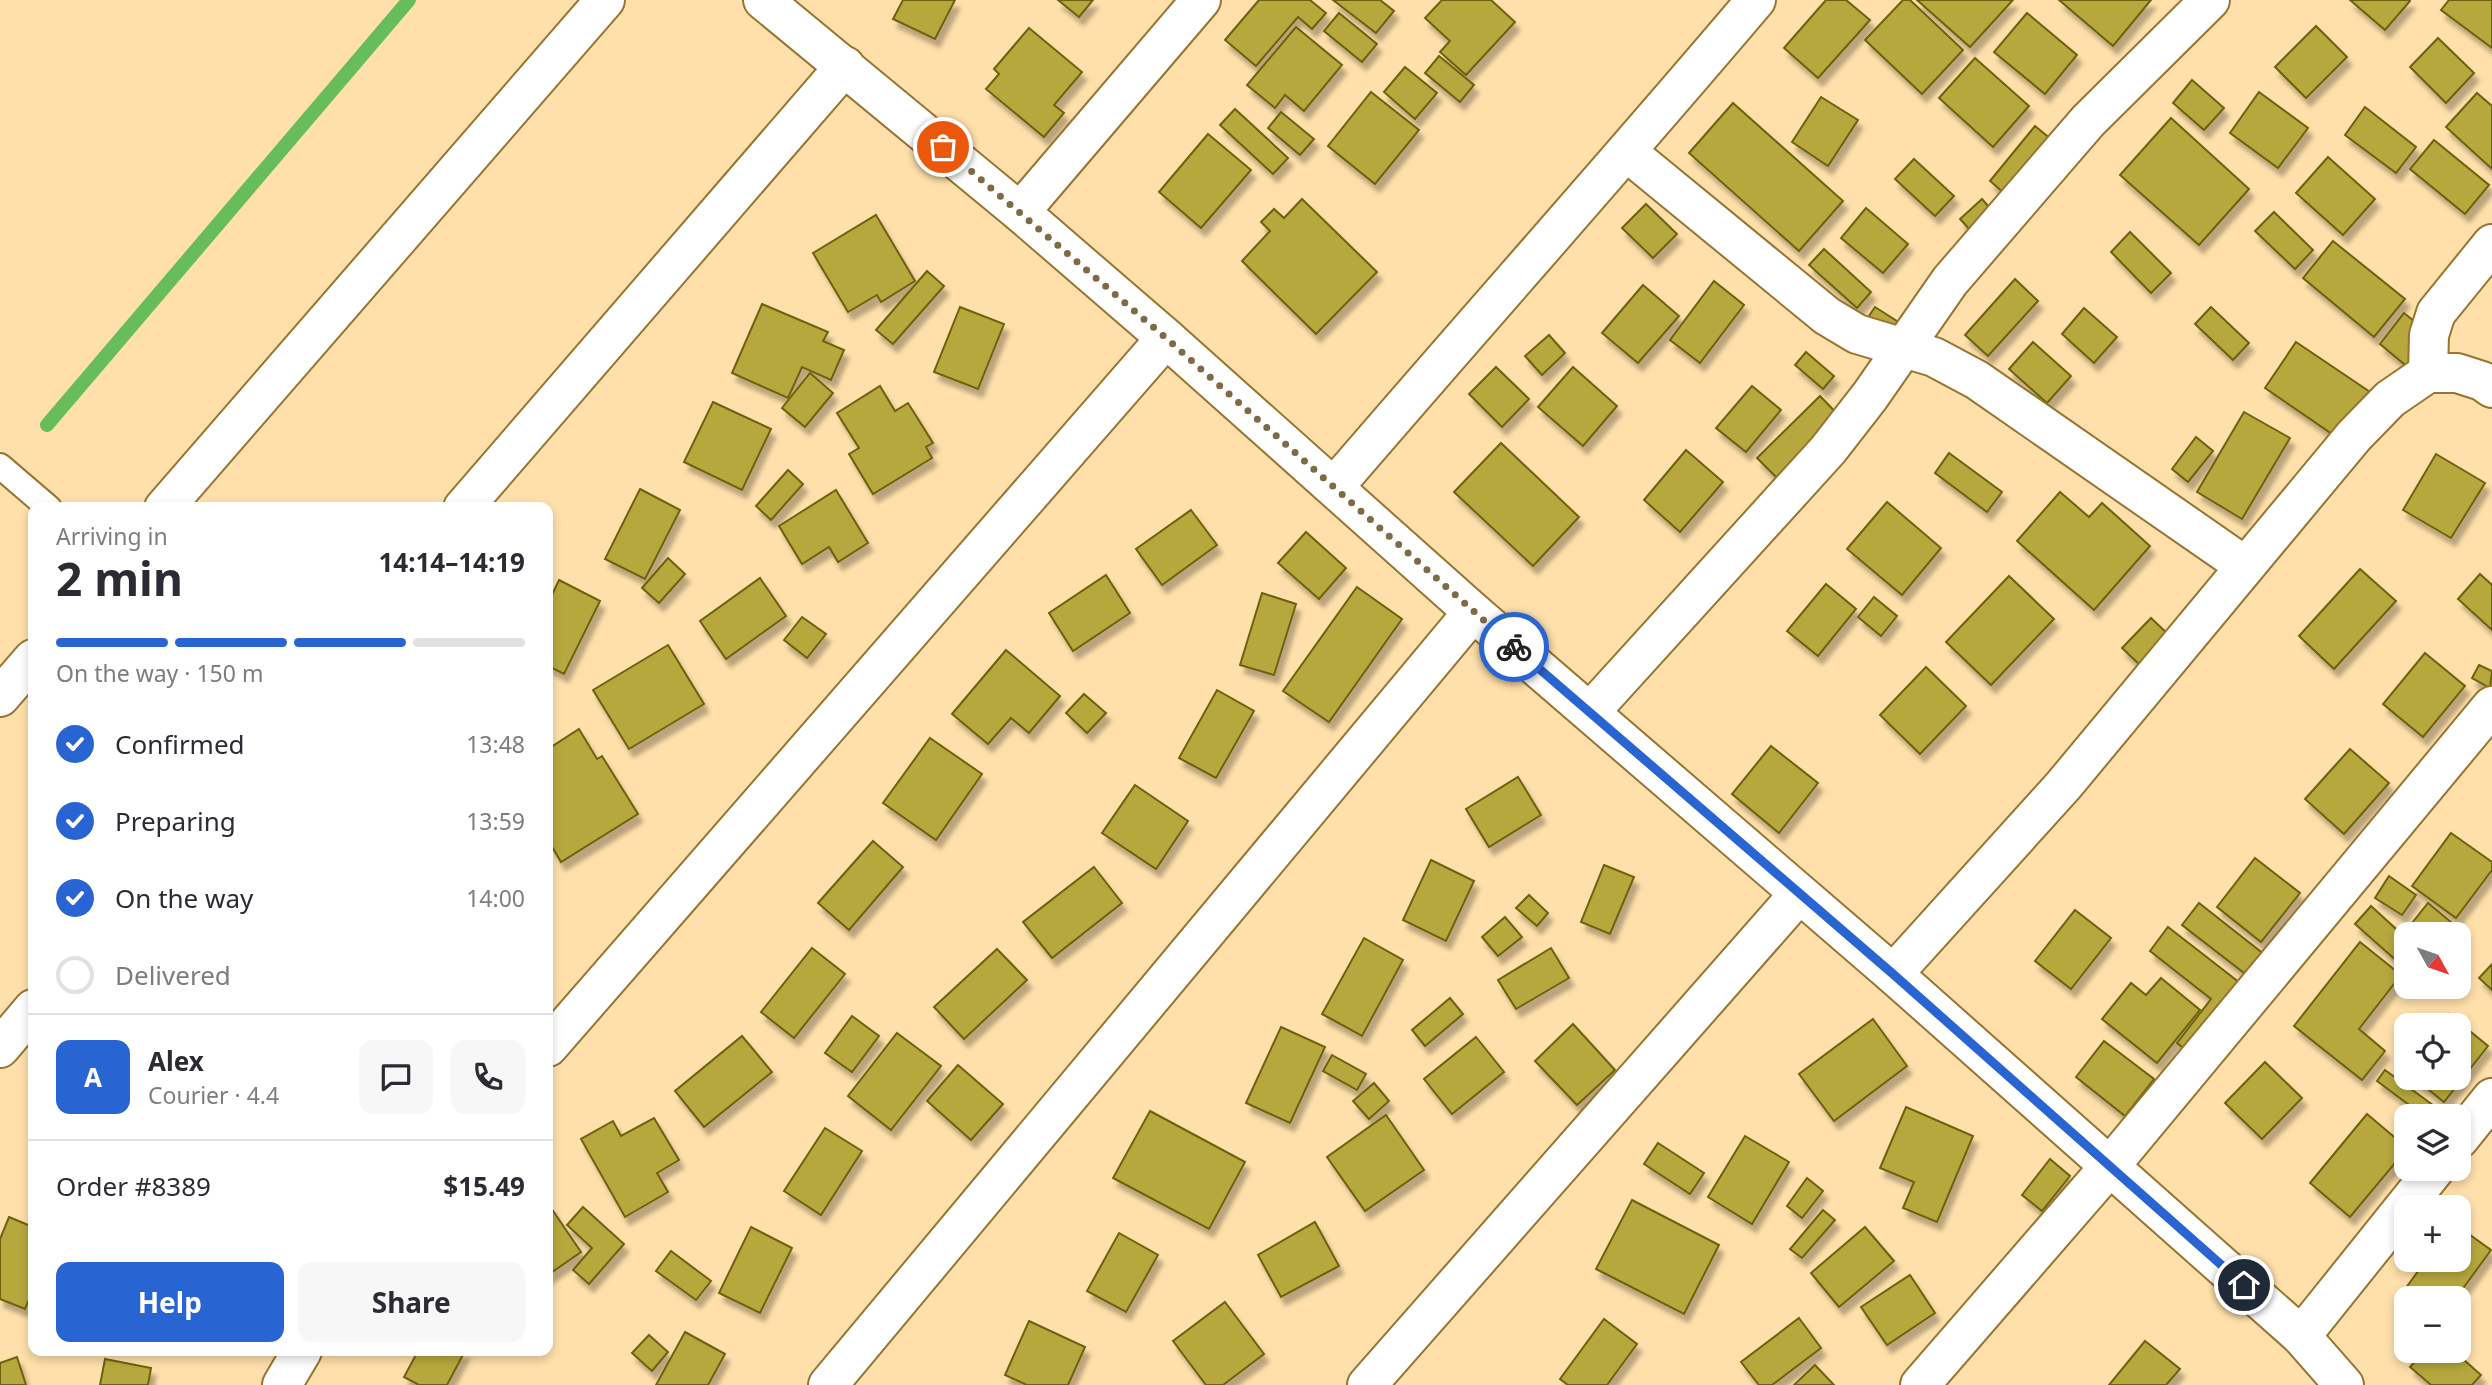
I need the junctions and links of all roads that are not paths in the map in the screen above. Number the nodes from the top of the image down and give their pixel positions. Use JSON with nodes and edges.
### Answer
{"nodes":[{"id":1,"x":605,"y":0,"type":"edge"},
{"id":2,"x":763,"y":0,"type":"edge"},
{"id":3,"x":1201,"y":0,"type":"edge"},
{"id":4,"x":1756,"y":0,"type":"edge"},
{"id":5,"x":2210,"y":0,"type":"edge"},
{"id":6,"x":845,"y":66,"type":"junction"},
{"id":7,"x":1627,"y":152,"type":"junction"},
{"id":8,"x":1020,"y":212,"type":"junction"},
{"id":9,"x":2492,"y":244,"type":"edge"},
{"id":10,"x":1166,"y":338,"type":"junction"},
{"id":11,"x":1903,"y":347,"type":"junction"},
{"id":12,"x":2428,"y":373,"type":"junction"},
{"id":13,"x":2492,"y":388,"type":"edge"},
{"id":14,"x":0,"y":466,"type":"edge"},
{"id":15,"x":1334,"y":487,"type":"junction"},
{"id":16,"x":42,"y":502,"type":"edge"},
{"id":17,"x":169,"y":502,"type":"edge"},
{"id":18,"x":468,"y":502,"type":"edge"},
{"id":19,"x":2245,"y":566,"type":"junction"},
{"id":20,"x":1473,"y":612,"type":"junction"},
{"id":21,"x":28,"y":665,"type":"edge"},
{"id":22,"x":0,"y":697,"type":"edge"},
{"id":23,"x":2492,"y":706,"type":"edge"},
{"id":24,"x":1590,"y":712,"type":"junction"},
{"id":25,"x":1799,"y":894,"type":"junction"},
{"id":26,"x":1893,"y":974,"type":"junction"},
{"id":27,"x":28,"y":1015,"type":"edge"},
{"id":28,"x":553,"y":1041,"type":"edge"},
{"id":29,"x":0,"y":1048,"type":"edge"},
{"id":30,"x":2492,"y":1098,"type":"edge"},
{"id":31,"x":2471,"y":1124,"type":"edge"},
{"id":32,"x":2110,"y":1166,"type":"junction"},
{"id":33,"x":2425,"y":1181,"type":"edge"},
{"id":34,"x":2301,"y":1336,"type":"junction"},
{"id":35,"x":299,"y":1356,"type":"edge"},
{"id":36,"x":282,"y":1385,"type":"edge"},
{"id":37,"x":828,"y":1385,"type":"edge"},
{"id":38,"x":1367,"y":1385,"type":"edge"},
{"id":39,"x":1920,"y":1385,"type":"edge"},
{"id":40,"x":2344,"y":1385,"type":"edge"}],
"edges":[{"from":1,"to":17,"type":"street"},
{"from":2,"to":6,"type":"street"},
{"from":3,"to":8,"type":"street"},
{"from":4,"to":7,"type":"street"},
{"from":5,"to":11,"type":"street"},
{"from":6,"to":8,"type":"street"},
{"from":6,"to":18,"type":"street"},
{"from":7,"to":11,"type":"street"},
{"from":7,"to":15,"type":"street"},
{"from":8,"to":10,"type":"street"},
{"from":9,"to":12,"type":"street"},
{"from":10,"to":15,"type":"street"},
{"from":10,"to":28,"type":"street"},
{"from":11,"to":19,"type":"street"},
{"from":11,"to":24,"type":"street"},
{"from":12,"to":13,"type":"street"},
{"from":12,"to":19,"type":"street"},
{"from":14,"to":16,"type":"lane"},
{"from":15,"to":20,"type":"street"},
{"from":19,"to":26,"type":"street"},
{"from":20,"to":24,"type":"street"},
{"from":20,"to":37,"type":"street"},
{"from":21,"to":22,"type":"street"},
{"from":23,"to":32,"type":"street"},
{"from":24,"to":25,"type":"street"},
{"from":25,"to":26,"type":"street"},
{"from":25,"to":38,"type":"street"},
{"from":26,"to":32,"type":"street"},
{"from":27,"to":29,"type":"street"},
{"from":30,"to":31,"type":"street"},
{"from":32,"to":34,"type":"street"},
{"from":32,"to":39,"type":"street"},
{"from":33,"to":34,"type":"street"},
{"from":34,"to":40,"type":"street"},
{"from":35,"to":36,"type":"street"}]}
